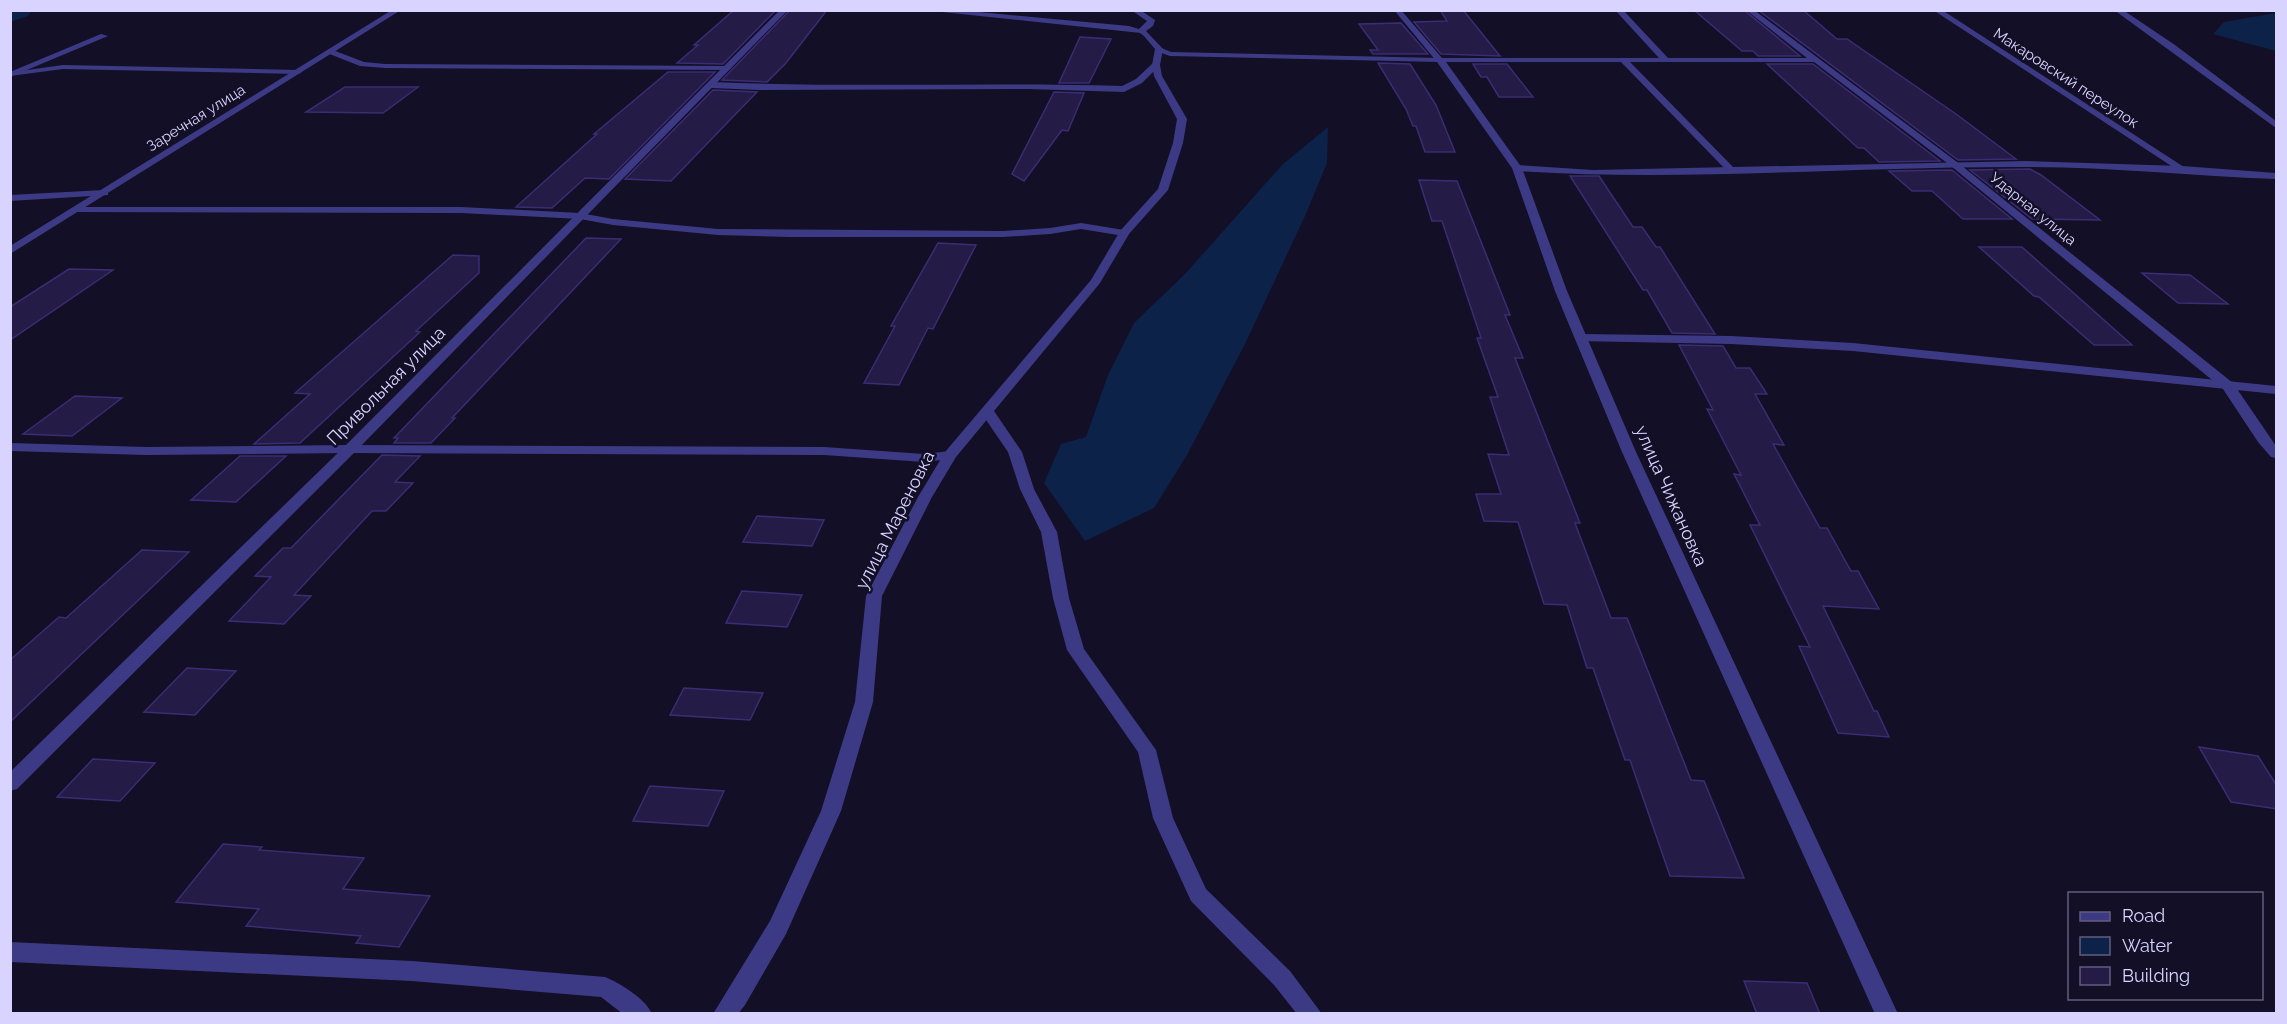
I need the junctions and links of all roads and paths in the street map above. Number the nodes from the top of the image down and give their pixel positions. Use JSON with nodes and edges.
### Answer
{"nodes":[{"id":1,"x":398,"y":10,"type":"edge"},
{"id":2,"x":785,"y":10,"type":"edge"},
{"id":3,"x":926,"y":10,"type":"edge"},
{"id":4,"x":1134,"y":10,"type":"edge"},
{"id":5,"x":1397,"y":10,"type":"edge"},
{"id":6,"x":1618,"y":10,"type":"edge"},
{"id":7,"x":1749,"y":10,"type":"edge"},
{"id":8,"x":1936,"y":10,"type":"edge"},
{"id":9,"x":2117,"y":10,"type":"edge"},
{"id":10,"x":1141,"y":31,"type":"junction"},
{"id":11,"x":104,"y":36,"type":"dead end"},
{"id":12,"x":1159,"y":49,"type":"junction"},
{"id":13,"x":330,"y":51,"type":"junction"},
{"id":14,"x":1440,"y":60,"type":"junction"},
{"id":15,"x":1623,"y":60,"type":"junction"},
{"id":16,"x":1666,"y":60,"type":"junction"},
{"id":17,"x":1814,"y":60,"type":"junction"},
{"id":18,"x":1156,"y":65,"type":"junction"},
{"id":19,"x":728,"y":69,"type":"junction"},
{"id":20,"x":298,"y":72,"type":"junction"},
{"id":21,"x":12,"y":75,"type":"edge"},
{"id":22,"x":712,"y":85,"type":"junction"},
{"id":23,"x":2277,"y":125,"type":"edge"},
{"id":24,"x":1954,"y":164,"type":"junction"},
{"id":25,"x":1517,"y":168,"type":"junction"},
{"id":26,"x":2182,"y":169,"type":"junction"},
{"id":27,"x":1731,"y":170,"type":"junction"},
{"id":28,"x":2277,"y":176,"type":"edge"},
{"id":29,"x":104,"y":193,"type":"junction"},
{"id":30,"x":10,"y":198,"type":"edge"},
{"id":31,"x":76,"y":210,"type":"junction"},
{"id":32,"x":580,"y":216,"type":"junction"},
{"id":33,"x":1124,"y":232,"type":"junction"},
{"id":34,"x":10,"y":251,"type":"edge"},
{"id":35,"x":1581,"y":338,"type":"junction"},
{"id":36,"x":2228,"y":386,"type":"junction"},
{"id":37,"x":2277,"y":390,"type":"edge"},
{"id":38,"x":987,"y":411,"type":"junction"},
{"id":39,"x":10,"y":447,"type":"edge"},
{"id":40,"x":350,"y":449,"type":"junction"},
{"id":41,"x":2277,"y":454,"type":"edge"},
{"id":42,"x":950,"y":455,"type":"junction"},
{"id":43,"x":10,"y":784,"type":"edge"},
{"id":44,"x":10,"y":952,"type":"edge"},
{"id":45,"x":641,"y":1014,"type":"edge"},
{"id":46,"x":724,"y":1014,"type":"edge"},
{"id":47,"x":1311,"y":1014,"type":"edge"},
{"id":48,"x":1887,"y":1014,"type":"edge"}],
"edges":[{"from":1,"to":13,"type":"street","name":"Заречная улица"},
{"from":2,"to":19,"type":"street","name":"Привольная улица"},
{"from":3,"to":10,"type":"street"},
{"from":4,"to":10,"type":"street"},
{"from":5,"to":14,"type":"street","name":"улица Чижановка"},
{"from":6,"to":16,"type":"street"},
{"from":7,"to":17,"type":"street","name":"Ударная улица"},
{"from":8,"to":26,"type":"street","name":"Макаровский переулок"},
{"from":9,"to":23,"type":"street"},
{"from":10,"to":12,"type":"street"},
{"from":11,"to":21,"type":"street"},
{"from":12,"to":14,"type":"street"},
{"from":12,"to":18,"type":"street"},
{"from":13,"to":19,"type":"street"},
{"from":13,"to":20,"type":"street","name":"Заречная улица"},
{"from":14,"to":15,"type":"street"},
{"from":14,"to":25,"type":"street","name":"улица Чижановка"},
{"from":15,"to":16,"type":"street"},
{"from":15,"to":27,"type":"street"},
{"from":16,"to":17,"type":"street"},
{"from":17,"to":24,"type":"street","name":"Ударная улица"},
{"from":18,"to":22,"type":"street"},
{"from":18,"to":33,"type":"street","name":"улица Мареновка"},
{"from":19,"to":22,"type":"street","name":"Привольная улица"},
{"from":20,"to":21,"type":"street"},
{"from":20,"to":29,"type":"street","name":"Заречная улица"},
{"from":22,"to":32,"type":"street","name":"Привольная улица"},
{"from":24,"to":26,"type":"street"},
{"from":24,"to":27,"type":"street"},
{"from":24,"to":36,"type":"street","name":"Ударная улица"},
{"from":25,"to":27,"type":"street"},
{"from":25,"to":35,"type":"street","name":"улица Чижановка"},
{"from":26,"to":28,"type":"street"},
{"from":29,"to":30,"type":"street"},
{"from":29,"to":31,"type":"street","name":"Заречная улица"},
{"from":31,"to":32,"type":"street"},
{"from":31,"to":34,"type":"street","name":"Заречная улица"},
{"from":32,"to":33,"type":"street"},
{"from":32,"to":40,"type":"street","name":"Привольная улица"},
{"from":33,"to":38,"type":"street","name":"улица Мареновка"},
{"from":35,"to":36,"type":"street"},
{"from":35,"to":48,"type":"street","name":"улица Чижановка"},
{"from":36,"to":37,"type":"street"},
{"from":36,"to":41,"type":"street","name":"Ударная улица"},
{"from":38,"to":42,"type":"street","name":"улица Мареновка"},
{"from":38,"to":47,"type":"street"},
{"from":39,"to":40,"type":"street"},
{"from":40,"to":42,"type":"street"},
{"from":40,"to":43,"type":"street","name":"Привольная улица"},
{"from":42,"to":46,"type":"street","name":"улица Мареновка"},
{"from":44,"to":45,"type":"street"}]}
